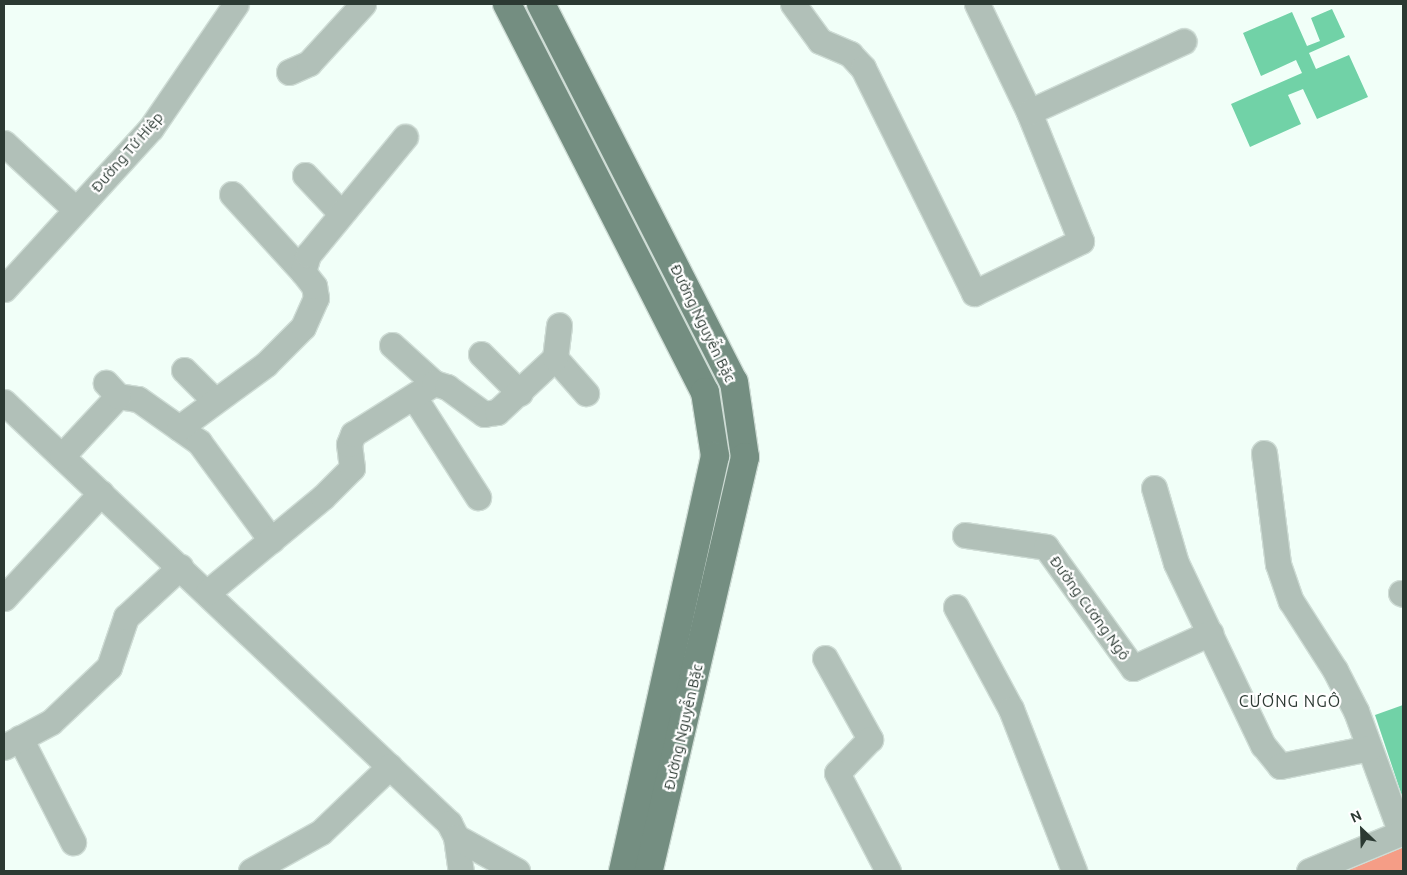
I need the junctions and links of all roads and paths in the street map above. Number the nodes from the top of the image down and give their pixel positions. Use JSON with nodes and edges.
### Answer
{"nodes":[{"id":1,"x":236,"y":4,"type":"edge"},
{"id":2,"x":363,"y":4,"type":"edge"},
{"id":3,"x":507,"y":4,"type":"edge"},
{"id":4,"x":540,"y":4,"type":"edge"},
{"id":5,"x":793,"y":4,"type":"edge"},
{"id":6,"x":977,"y":4,"type":"edge"},
{"id":7,"x":1184,"y":41,"type":"dead end"},
{"id":8,"x":289,"y":72,"type":"dead end"},
{"id":9,"x":1028,"y":112,"type":"junction"},
{"id":10,"x":405,"y":137,"type":"dead end"},
{"id":11,"x":4,"y":143,"type":"edge"},
{"id":12,"x":305,"y":175,"type":"dead end"},
{"id":13,"x":232,"y":194,"type":"dead end"},
{"id":14,"x":76,"y":210,"type":"junction"},
{"id":15,"x":340,"y":212,"type":"junction"},
{"id":16,"x":303,"y":272,"type":"junction"},
{"id":17,"x":4,"y":288,"type":"edge"},
{"id":18,"x":559,"y":325,"type":"dead end"},
{"id":19,"x":392,"y":345,"type":"dead end"},
{"id":20,"x":481,"y":354,"type":"dead end"},
{"id":21,"x":555,"y":358,"type":"junction"},
{"id":22,"x":184,"y":370,"type":"dead end"},
{"id":23,"x":424,"y":390,"type":"junction"},
{"id":24,"x":520,"y":393,"type":"junction"},
{"id":25,"x":586,"y":393,"type":"dead end"},
{"id":26,"x":214,"y":400,"type":"junction"},
{"id":27,"x":4,"y":402,"type":"edge"},
{"id":28,"x":739,"y":413,"type":"junction"},
{"id":29,"x":709,"y":416,"type":"junction"},
{"id":30,"x":179,"y":428,"type":"junction"},
{"id":31,"x":1264,"y":453,"type":"dead end"},
{"id":32,"x":62,"y":456,"type":"junction"},
{"id":33,"x":1154,"y":488,"type":"dead end"},
{"id":34,"x":102,"y":493,"type":"junction"},
{"id":35,"x":478,"y":497,"type":"dead end"},
{"id":36,"x":965,"y":535,"type":"dead end"},
{"id":37,"x":270,"y":540,"type":"junction"},
{"id":38,"x":180,"y":567,"type":"junction"},
{"id":39,"x":208,"y":592,"type":"junction"},
{"id":40,"x":4,"y":598,"type":"edge"},
{"id":41,"x":956,"y":607,"type":"dead end"},
{"id":42,"x":1210,"y":633,"type":"junction"},
{"id":43,"x":825,"y":658,"type":"dead end"},
{"id":44,"x":12,"y":742,"type":"edge"},
{"id":45,"x":1369,"y":748,"type":"junction"},
{"id":46,"x":390,"y":766,"type":"junction"},
{"id":47,"x":1402,"y":832,"type":"edge"},
{"id":48,"x":456,"y":837,"type":"junction"},
{"id":49,"x":73,"y":842,"type":"dead end"},
{"id":50,"x":251,"y":871,"type":"edge"},
{"id":51,"x":461,"y":871,"type":"edge"},
{"id":52,"x":517,"y":871,"type":"edge"},
{"id":53,"x":623,"y":871,"type":"edge"},
{"id":54,"x":649,"y":871,"type":"edge"},
{"id":55,"x":888,"y":871,"type":"edge"},
{"id":56,"x":1074,"y":871,"type":"edge"},
{"id":57,"x":1309,"y":871,"type":"edge"}],
"edges":[{"from":1,"to":14,"type":"street","name":"Đường Tứ Hiệp"},
{"from":2,"to":8,"type":"street"},
{"from":3,"to":29,"type":"main road","name":"Đường Nguyễn Bặc"},
{"from":4,"to":28,"type":"main road","name":"Đường Nguyễn Bặc"},
{"from":5,"to":9,"type":"street"},
{"from":6,"to":9,"type":"street"},
{"from":7,"to":9,"type":"street"},
{"from":10,"to":15,"type":"street"},
{"from":11,"to":14,"type":"street"},
{"from":12,"to":15,"type":"street"},
{"from":13,"to":16,"type":"street"},
{"from":14,"to":17,"type":"street","name":"Đường Tứ Hiệp"},
{"from":15,"to":16,"type":"street"},
{"from":16,"to":26,"type":"street"},
{"from":18,"to":21,"type":"street"},
{"from":19,"to":23,"type":"street"},
{"from":20,"to":24,"type":"street"},
{"from":21,"to":24,"type":"street"},
{"from":21,"to":25,"type":"street"},
{"from":22,"to":26,"type":"street"},
{"from":23,"to":24,"type":"street"},
{"from":23,"to":35,"type":"street"},
{"from":23,"to":37,"type":"street"},
{"from":26,"to":30,"type":"street"},
{"from":27,"to":32,"type":"street"},
{"from":28,"to":29,"type":"main road"},
{"from":28,"to":54,"type":"main road","name":"Đường Nguyễn Bặc"},
{"from":29,"to":53,"type":"main road","name":"Đường Nguyễn Bặc"},
{"from":30,"to":32,"type":"street"},
{"from":30,"to":37,"type":"street"},
{"from":31,"to":45,"type":"street"},
{"from":32,"to":34,"type":"street"},
{"from":33,"to":42,"type":"street"},
{"from":34,"to":38,"type":"street"},
{"from":34,"to":40,"type":"street"},
{"from":36,"to":42,"type":"street","name":"Đường Cương Ngô"},
{"from":37,"to":39,"type":"street"},
{"from":38,"to":39,"type":"street"},
{"from":38,"to":44,"type":"street"},
{"from":39,"to":46,"type":"street"},
{"from":41,"to":56,"type":"street"},
{"from":42,"to":45,"type":"street"},
{"from":43,"to":55,"type":"street"},
{"from":44,"to":49,"type":"street"},
{"from":45,"to":47,"type":"street"},
{"from":46,"to":48,"type":"street"},
{"from":46,"to":50,"type":"street"},
{"from":47,"to":57,"type":"street"},
{"from":48,"to":51,"type":"street"},
{"from":48,"to":52,"type":"street"}]}
